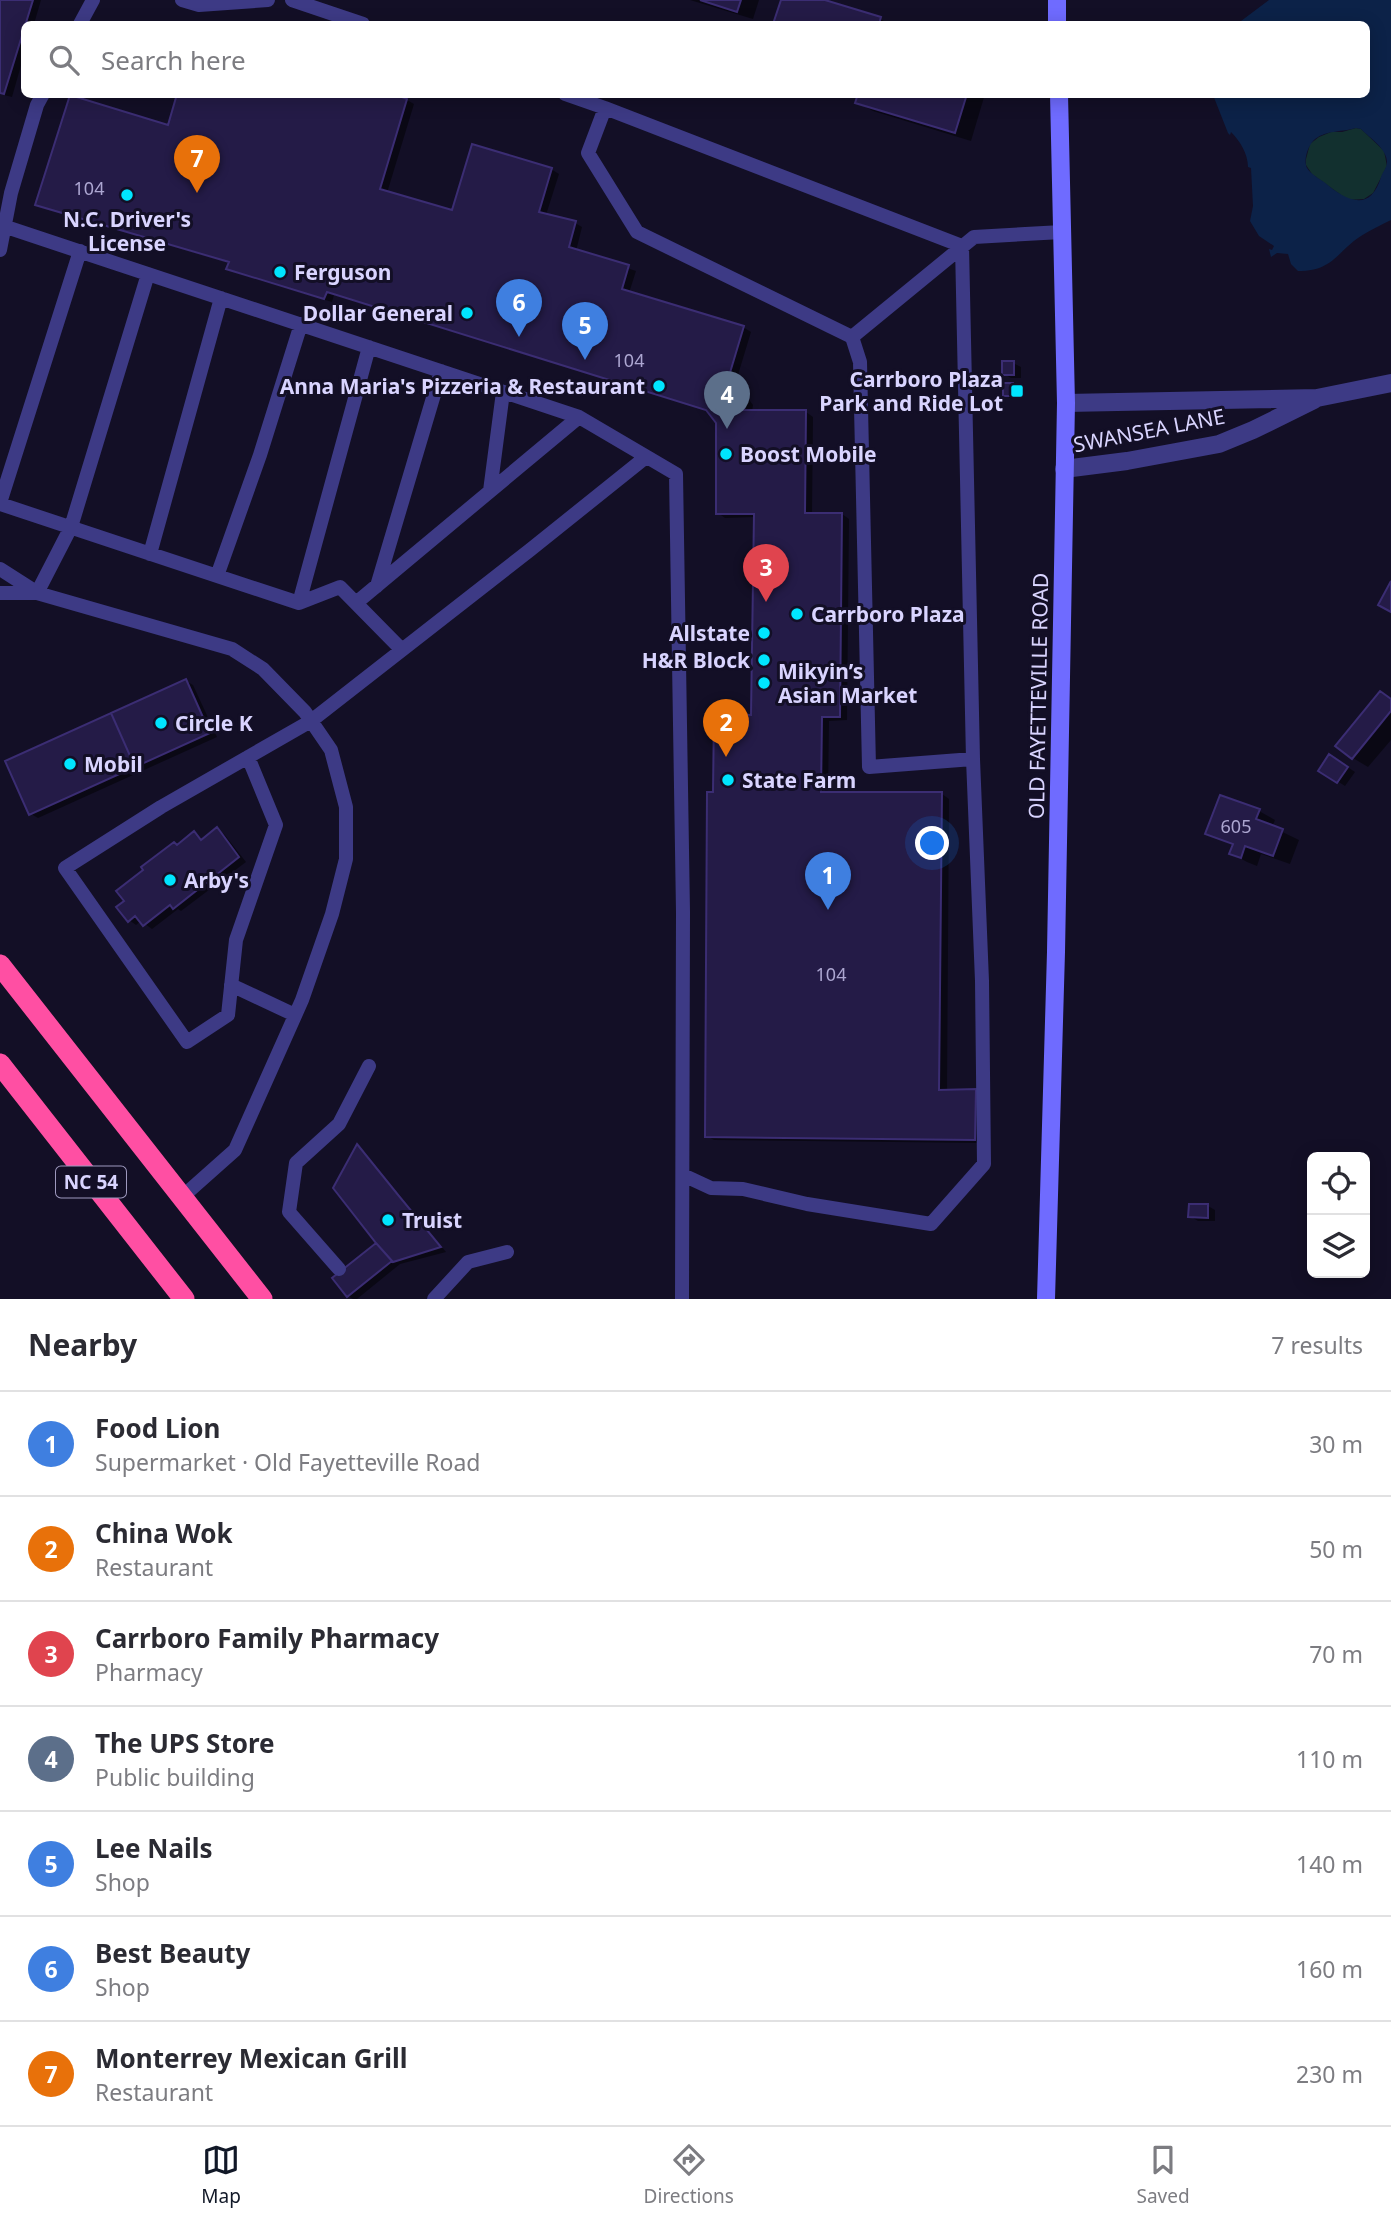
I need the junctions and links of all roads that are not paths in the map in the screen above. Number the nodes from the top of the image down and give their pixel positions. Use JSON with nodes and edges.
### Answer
{"nodes":[{"id":1,"x":93,"y":0,"type":"edge"},
{"id":2,"x":182,"y":0,"type":"edge"},
{"id":3,"x":268,"y":0,"type":"edge"},
{"id":4,"x":292,"y":0,"type":"edge"},
{"id":5,"x":1057,"y":0,"type":"edge"},
{"id":6,"x":82,"y":21,"type":"edge"},
{"id":7,"x":354,"y":21,"type":"edge"},
{"id":8,"x":1057,"y":21,"type":"edge"},
{"id":9,"x":41,"y":98,"type":"edge"},
{"id":10,"x":576,"y":98,"type":"edge"},
{"id":11,"x":1059,"y":98,"type":"edge"},
{"id":12,"x":605,"y":108,"type":"junction"},
{"id":13,"x":3,"y":226,"type":"edge"},
{"id":14,"x":1062,"y":232,"type":"junction"},
{"id":15,"x":962,"y":246,"type":"junction"},
{"id":16,"x":0,"y":250,"type":"edge"},
{"id":17,"x":80,"y":251,"type":"junction"},
{"id":18,"x":148,"y":274,"type":"junction"},
{"id":19,"x":221,"y":298,"type":"junction"},
{"id":20,"x":301,"y":324,"type":"junction"},
{"id":21,"x":852,"y":337,"type":"junction"},
{"id":22,"x":369,"y":347,"type":"junction"},
{"id":23,"x":441,"y":371,"type":"junction"},
{"id":24,"x":1391,"y":383,"type":"edge"},
{"id":25,"x":503,"y":392,"type":"junction"},
{"id":26,"x":1317,"y":398,"type":"junction"},
{"id":27,"x":1066,"y":403,"type":"junction"},
{"id":28,"x":579,"y":417,"type":"junction"},
{"id":29,"x":646,"y":457,"type":"junction"},
{"id":30,"x":1065,"y":469,"type":"junction"},
{"id":31,"x":491,"y":491,"type":"junction"},
{"id":32,"x":0,"y":504,"type":"edge"},
{"id":33,"x":71,"y":527,"type":"junction"},
{"id":34,"x":150,"y":554,"type":"junction"},
{"id":35,"x":0,"y":569,"type":"edge"},
{"id":36,"x":217,"y":576,"type":"junction"},
{"id":37,"x":377,"y":586,"type":"junction"},
{"id":38,"x":0,"y":593,"type":"edge"},
{"id":39,"x":37,"y":593,"type":"junction"},
{"id":40,"x":299,"y":603,"type":"junction"},
{"id":41,"x":356,"y":603,"type":"junction"},
{"id":42,"x":401,"y":649,"type":"junction"},
{"id":43,"x":311,"y":721,"type":"junction"},
{"id":44,"x":248,"y":757,"type":"junction"},
{"id":45,"x":973,"y":759,"type":"junction"},
{"id":46,"x":0,"y":965,"type":"edge"},
{"id":47,"x":231,"y":985,"type":"junction"},
{"id":48,"x":295,"y":1016,"type":"junction"},
{"id":49,"x":0,"y":1064,"type":"edge"},
{"id":50,"x":369,"y":1066,"type":"dead end"},
{"id":51,"x":683,"y":1175,"type":"junction"},
{"id":52,"x":181,"y":1198,"type":"junction"},
{"id":53,"x":507,"y":1252,"type":"dead end"},
{"id":54,"x":339,"y":1269,"type":"dead end"},
{"id":55,"x":184,"y":1299,"type":"edge"},
{"id":56,"x":262,"y":1299,"type":"edge"},
{"id":57,"x":433,"y":1299,"type":"edge"},
{"id":58,"x":682,"y":1299,"type":"edge"},
{"id":59,"x":1046,"y":1299,"type":"edge"}],
"edges":[{"from":1,"to":6,"type":"lane"},
{"from":2,"to":3,"type":"lane"},
{"from":4,"to":7,"type":"lane"},
{"from":5,"to":8,"type":"street"},
{"from":9,"to":13,"type":"lane"},
{"from":10,"to":12,"type":"lane"},
{"from":11,"to":14,"type":"street","name":"OLD FAYETTEVILLE ROAD"},
{"from":12,"to":15,"type":"lane"},
{"from":12,"to":21,"type":"lane"},
{"from":13,"to":16,"type":"lane"},
{"from":13,"to":17,"type":"lane"},
{"from":14,"to":15,"type":"lane"},
{"from":14,"to":27,"type":"street","name":"OLD FAYETTEVILLE ROAD"},
{"from":15,"to":21,"type":"lane"},
{"from":15,"to":45,"type":"lane"},
{"from":17,"to":18,"type":"lane"},
{"from":17,"to":32,"type":"lane"},
{"from":18,"to":19,"type":"lane"},
{"from":18,"to":33,"type":"lane"},
{"from":19,"to":20,"type":"lane"},
{"from":19,"to":34,"type":"lane"},
{"from":20,"to":22,"type":"lane"},
{"from":20,"to":36,"type":"lane"},
{"from":21,"to":45,"type":"lane"},
{"from":22,"to":23,"type":"lane"},
{"from":22,"to":40,"type":"lane"},
{"from":23,"to":25,"type":"lane"},
{"from":23,"to":37,"type":"lane"},
{"from":24,"to":26,"type":"street","name":"SWANSEA LANE"},
{"from":25,"to":28,"type":"lane"},
{"from":25,"to":31,"type":"lane"},
{"from":26,"to":27,"type":"street","name":"SWANSEA LANE"},
{"from":26,"to":30,"type":"street","name":"SWANSEA LANE"},
{"from":27,"to":30,"type":"street","name":"OLD FAYETTEVILLE ROAD"},
{"from":28,"to":29,"type":"lane"},
{"from":28,"to":31,"type":"lane"},
{"from":29,"to":42,"type":"lane"},
{"from":29,"to":51,"type":"lane"},
{"from":30,"to":59,"type":"street","name":"OLD FAYETTEVILLE ROAD"},
{"from":31,"to":37,"type":"lane"},
{"from":32,"to":33,"type":"lane"},
{"from":33,"to":34,"type":"lane"},
{"from":33,"to":39,"type":"lane"},
{"from":34,"to":36,"type":"lane"},
{"from":35,"to":39,"type":"lane"},
{"from":36,"to":40,"type":"lane"},
{"from":37,"to":41,"type":"lane"},
{"from":38,"to":39,"type":"lane"},
{"from":39,"to":43,"type":"lane"},
{"from":40,"to":41,"type":"lane"},
{"from":41,"to":42,"type":"lane"},
{"from":42,"to":43,"type":"lane"},
{"from":43,"to":44,"type":"lane"},
{"from":43,"to":48,"type":"lane"},
{"from":44,"to":47,"type":"lane"},
{"from":44,"to":47,"type":"lane"},
{"from":45,"to":51,"type":"lane"},
{"from":46,"to":52,"type":"highway","number":"NC 54"},
{"from":47,"to":48,"type":"lane"},
{"from":48,"to":52,"type":"lane"},
{"from":49,"to":55,"type":"highway","number":"NC 54"},
{"from":50,"to":54,"type":"lane"},
{"from":51,"to":58,"type":"lane"},
{"from":52,"to":56,"type":"highway","number":"NC 54"},
{"from":53,"to":57,"type":"lane"}]}
